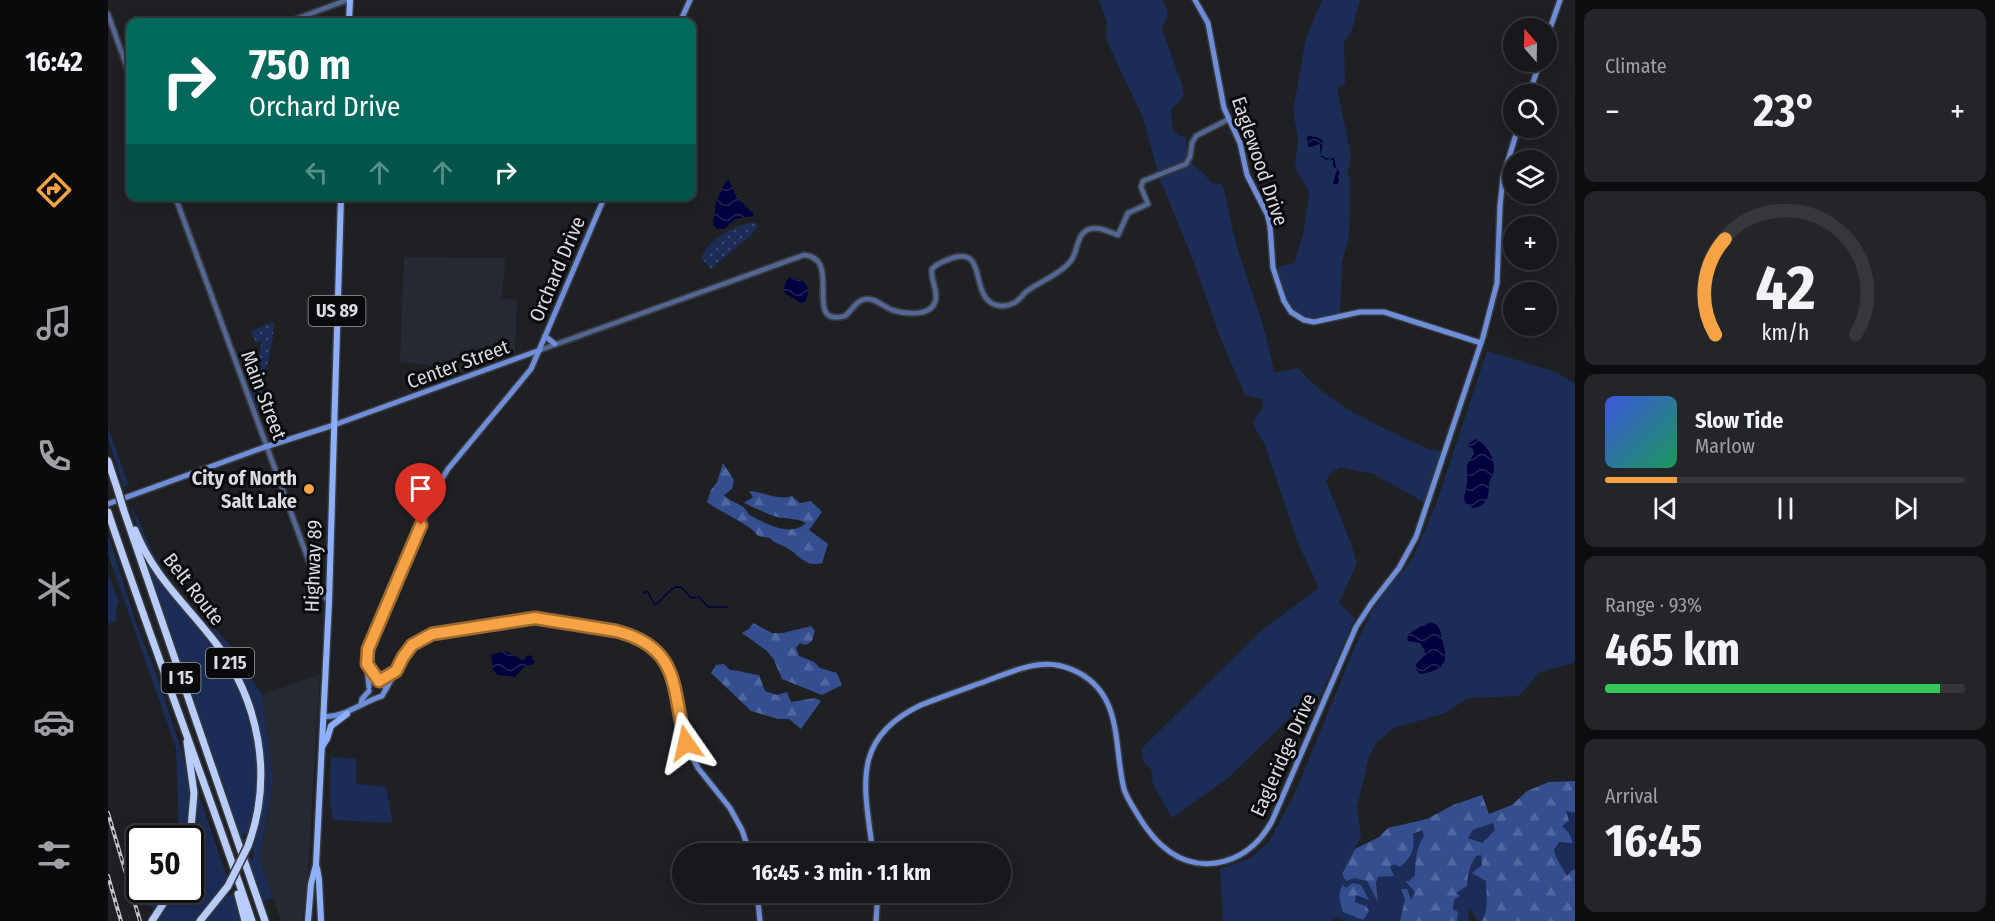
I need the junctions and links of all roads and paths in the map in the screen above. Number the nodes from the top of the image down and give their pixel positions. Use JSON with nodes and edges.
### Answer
{"nodes":[{"id":1,"x":348,"y":0,"type":"edge"},
{"id":2,"x":690,"y":0,"type":"edge"},
{"id":3,"x":1195,"y":0,"type":"edge"},
{"id":4,"x":1560,"y":0,"type":"edge"},
{"id":5,"x":108,"y":14,"type":"edge"},
{"id":6,"x":299,"y":18,"type":"edge"},
{"id":7,"x":349,"y":18,"type":"edge"},
{"id":8,"x":682,"y":18,"type":"edge"},
{"id":9,"x":1554,"y":18,"type":"edge"},
{"id":10,"x":126,"y":65,"type":"edge"},
{"id":11,"x":1229,"y":120,"type":"junction"},
{"id":12,"x":1514,"y":138,"type":"edge"},
{"id":13,"x":177,"y":201,"type":"edge"},
{"id":14,"x":341,"y":201,"type":"edge"},
{"id":15,"x":603,"y":201,"type":"edge"},
{"id":16,"x":545,"y":336,"type":"junction"},
{"id":17,"x":1481,"y":343,"type":"junction"},
{"id":18,"x":555,"y":344,"type":"junction"},
{"id":19,"x":540,"y":350,"type":"junction"},
{"id":20,"x":334,"y":425,"type":"junction"},
{"id":21,"x":267,"y":447,"type":"junction"},
{"id":22,"x":108,"y":461,"type":"edge"},
{"id":23,"x":108,"y":504,"type":"edge"},
{"id":24,"x":123,"y":508,"type":"junction"},
{"id":25,"x":109,"y":515,"type":"edge"},
{"id":26,"x":328,"y":602,"type":"junction"},
{"id":27,"x":367,"y":664,"type":"junction"},
{"id":28,"x":396,"y":671,"type":"junction"},
{"id":29,"x":379,"y":682,"type":"junction"},
{"id":30,"x":369,"y":689,"type":"junction"},
{"id":31,"x":386,"y":689,"type":"junction"},
{"id":32,"x":374,"y":698,"type":"junction"},
{"id":33,"x":361,"y":704,"type":"junction"},
{"id":34,"x":347,"y":714,"type":"junction"},
{"id":35,"x":324,"y":717,"type":"junction"},
{"id":36,"x":184,"y":724,"type":"junction"},
{"id":37,"x":322,"y":748,"type":"junction"},
{"id":38,"x":192,"y":825,"type":"edge"},
{"id":39,"x":223,"y":836,"type":"junction"},
{"id":40,"x":746,"y":843,"type":"edge"},
{"id":41,"x":872,"y":843,"type":"edge"},
{"id":42,"x":316,"y":865,"type":"junction"},
{"id":43,"x":164,"y":903,"type":"edge"},
{"id":44,"x":758,"y":903,"type":"edge"},
{"id":45,"x":877,"y":903,"type":"edge"},
{"id":46,"x":154,"y":918,"type":"edge"},
{"id":47,"x":200,"y":921,"type":"edge"},
{"id":48,"x":244,"y":921,"type":"edge"},
{"id":49,"x":252,"y":921,"type":"edge"},
{"id":50,"x":265,"y":921,"type":"edge"},
{"id":51,"x":308,"y":921,"type":"edge"},
{"id":52,"x":321,"y":921,"type":"edge"},
{"id":53,"x":760,"y":921,"type":"edge"},
{"id":54,"x":876,"y":921,"type":"edge"}],
"edges":[{"from":1,"to":6,"type":"street"},
{"from":1,"to":7,"type":"main road"},
{"from":2,"to":8,"type":"main road"},
{"from":3,"to":11,"type":"main road","name":"Eaglewood Drive"},
{"from":4,"to":9,"type":"main road"},
{"from":5,"to":10,"type":"street"},
{"from":11,"to":17,"type":"main road","name":"Eaglewood Drive"},
{"from":11,"to":18,"type":"street","name":"Center Street"},
{"from":12,"to":17,"type":"main road","name":"Eagleridge Drive"},
{"from":13,"to":21,"type":"street","name":"Main Street"},
{"from":14,"to":20,"type":"main road","name":"Highway 89","number":"US 89"},
{"from":15,"to":16,"type":"main road","name":"Orchard Drive"},
{"from":16,"to":18,"type":"main road"},
{"from":16,"to":19,"type":"main road","name":"Orchard Drive"},
{"from":17,"to":41,"type":"main road","name":"Eagleridge Drive"},
{"from":18,"to":19,"type":"street","name":"Center Street"},
{"from":19,"to":20,"type":"main road","name":"Center Street"},
{"from":19,"to":27,"type":"main road","name":"Orchard Drive"},
{"from":20,"to":21,"type":"main road","name":"Center Street"},
{"from":20,"to":26,"type":"main road","name":"Highway 89","number":"US 89"},
{"from":21,"to":23,"type":"main road","name":"Center Street"},
{"from":21,"to":26,"type":"street","name":"Main Street"},
{"from":22,"to":24,"type":"highway","number":"I 15","bridge":true},
{"from":24,"to":47,"type":"highway","name":"Belt Route","number":"I 215","bridge":true},
{"from":24,"to":50,"type":"highway","number":"I 15"},
{"from":25,"to":36,"type":"highway","number":"I 15"},
{"from":26,"to":35,"type":"main road","name":"Highway 89","number":"US 89"},
{"from":27,"to":29,"type":"main road"},
{"from":27,"to":30,"type":"main road","name":"Orchard Drive"},
{"from":28,"to":29,"type":"main road"},
{"from":28,"to":31,"type":"main road"},
{"from":28,"to":40,"type":"main road"},
{"from":29,"to":30,"type":"main road"},
{"from":29,"to":31,"type":"main road"},
{"from":30,"to":32,"type":"main road"},
{"from":30,"to":33,"type":"main road"},
{"from":31,"to":32,"type":"main road"},
{"from":32,"to":33,"type":"main road"},
{"from":33,"to":34,"type":"main road"},
{"from":34,"to":35,"type":"main road"},
{"from":34,"to":37,"type":"main road"},
{"from":35,"to":37,"type":"main road","name":"Highway 89","number":"US 89"},
{"from":36,"to":38,"type":"highway"},
{"from":36,"to":39,"type":"highway","number":"I 15"},
{"from":37,"to":42,"type":"main road","name":"Highway 89","number":"US 89"},
{"from":39,"to":48,"type":"highway"},
{"from":39,"to":49,"type":"highway","number":"I 15"},
{"from":42,"to":51,"type":"main road","name":"Highway 89","number":"US 89"},
{"from":42,"to":52,"type":"main road","name":"Highway 89","number":"US 89"},
{"from":43,"to":46,"type":"highway"},
{"from":44,"to":53,"type":"main road"},
{"from":45,"to":54,"type":"main road"}]}
